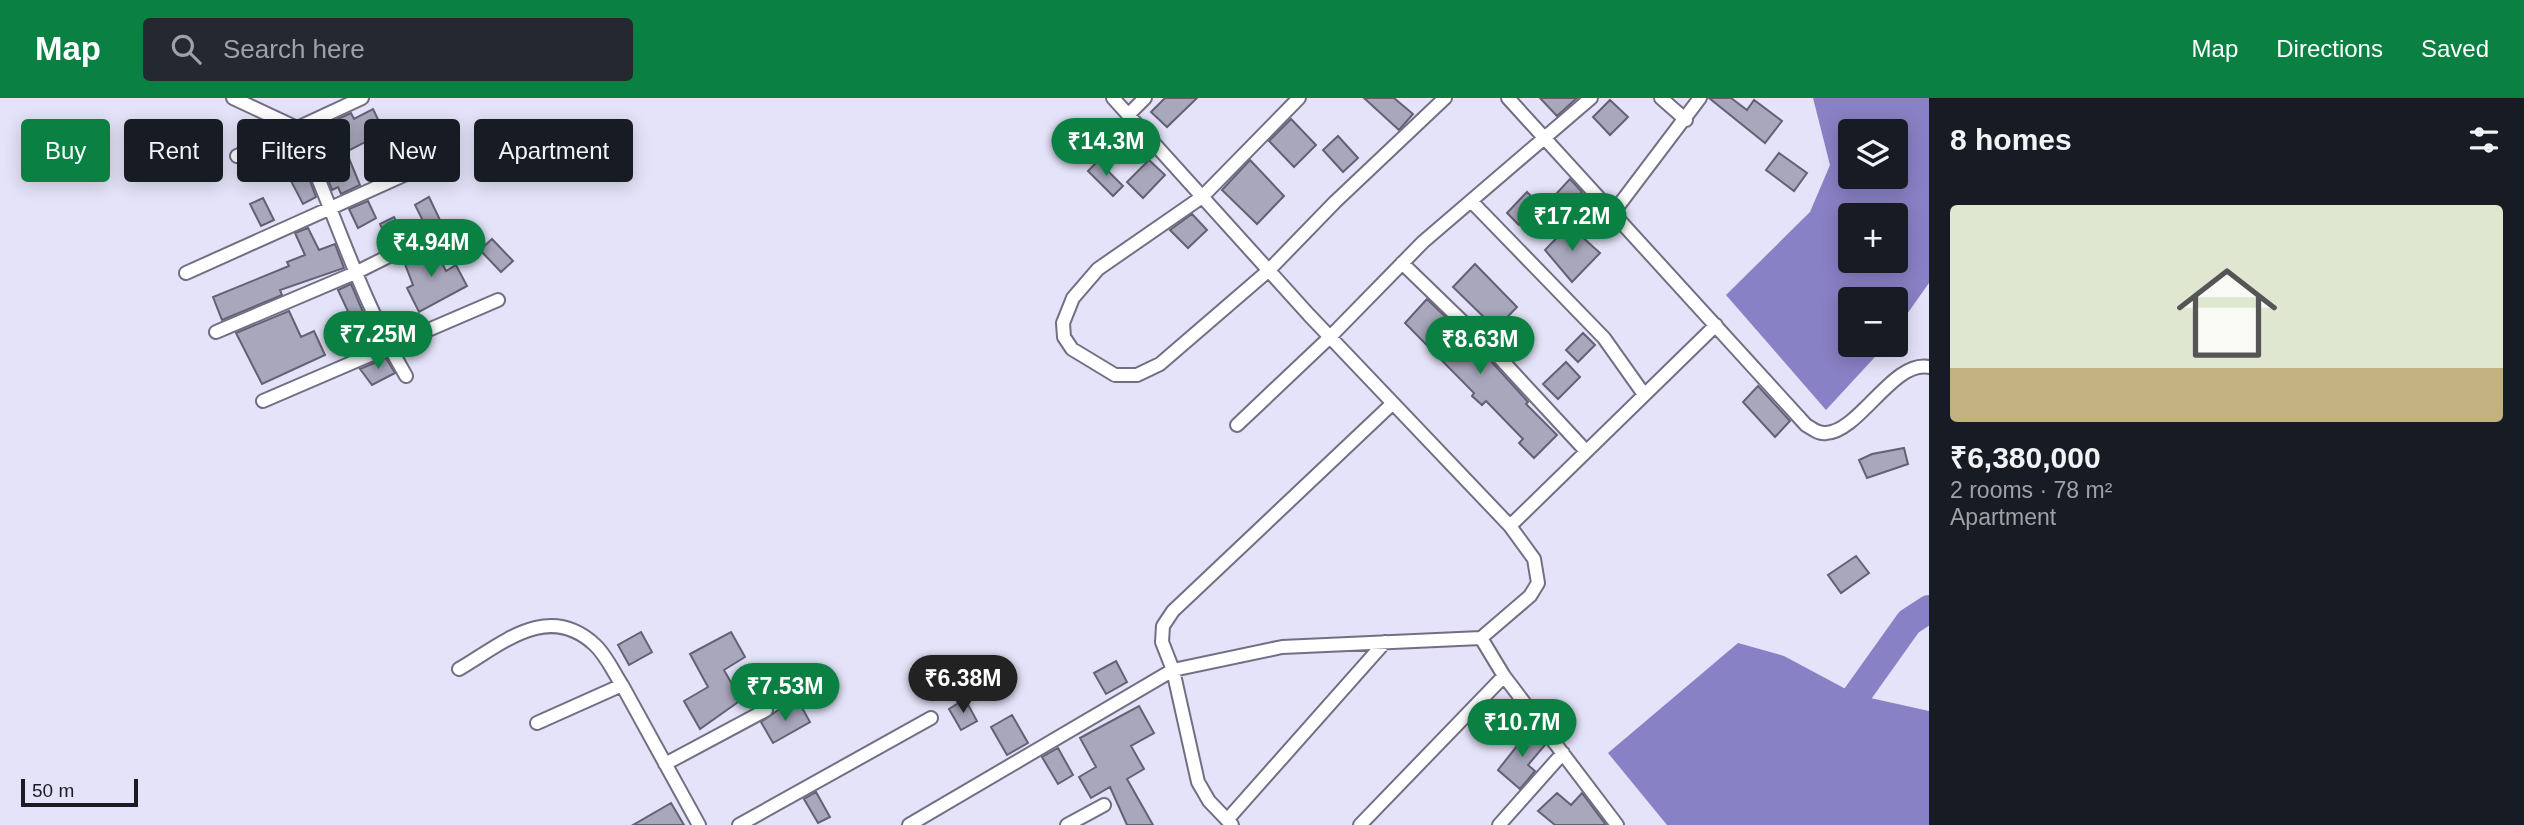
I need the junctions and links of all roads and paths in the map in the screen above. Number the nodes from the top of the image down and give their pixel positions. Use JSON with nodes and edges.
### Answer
{"nodes":[{"id":1,"x":233,"y":98,"type":"edge"},
{"id":2,"x":362,"y":98,"type":"edge"},
{"id":3,"x":1113,"y":98,"type":"edge"},
{"id":4,"x":1145,"y":98,"type":"edge"},
{"id":5,"x":1299,"y":98,"type":"edge"},
{"id":6,"x":1445,"y":98,"type":"edge"},
{"id":7,"x":1508,"y":98,"type":"edge"},
{"id":8,"x":1591,"y":98,"type":"edge"},
{"id":9,"x":1661,"y":98,"type":"edge"},
{"id":10,"x":1700,"y":98,"type":"edge"},
{"id":11,"x":1128,"y":115,"type":"junction"},
{"id":12,"x":278,"y":119,"type":"edge"},
{"id":13,"x":317,"y":119,"type":"edge"},
{"id":14,"x":1686,"y":120,"type":"junction"},
{"id":15,"x":1544,"y":136,"type":"junction"},
{"id":16,"x":321,"y":182,"type":"edge"},
{"id":17,"x":389,"y":182,"type":"edge"},
{"id":18,"x":1202,"y":197,"type":"junction"},
{"id":19,"x":1471,"y":201,"type":"junction"},
{"id":20,"x":332,"y":208,"type":"junction"},
{"id":21,"x":1613,"y":213,"type":"junction"},
{"id":22,"x":439,"y":231,"type":"dead end"},
{"id":23,"x":1402,"y":263,"type":"junction"},
{"id":24,"x":1268,"y":271,"type":"junction"},
{"id":25,"x":186,"y":273,"type":"dead end"},
{"id":26,"x":355,"y":273,"type":"junction"},
{"id":27,"x":498,"y":300,"type":"dead end"},
{"id":28,"x":1716,"y":325,"type":"junction"},
{"id":29,"x":216,"y":332,"type":"dead end"},
{"id":30,"x":1330,"y":337,"type":"junction"},
{"id":31,"x":389,"y":348,"type":"junction"},
{"id":32,"x":1929,"y":366,"type":"edge"},
{"id":33,"x":406,"y":376,"type":"dead end"},
{"id":34,"x":1643,"y":393,"type":"junction"},
{"id":35,"x":263,"y":401,"type":"dead end"},
{"id":36,"x":1393,"y":404,"type":"junction"},
{"id":37,"x":1237,"y":425,"type":"dead end"},
{"id":38,"x":1585,"y":450,"type":"junction"},
{"id":39,"x":1510,"y":526,"type":"junction"},
{"id":40,"x":1481,"y":638,"type":"junction"},
{"id":41,"x":1385,"y":642,"type":"junction"},
{"id":42,"x":459,"y":669,"type":"dead end"},
{"id":43,"x":1173,"y":670,"type":"junction"},
{"id":44,"x":1504,"y":676,"type":"junction"},
{"id":45,"x":622,"y":685,"type":"junction"},
{"id":46,"x":766,"y":710,"type":"dead end"},
{"id":47,"x":931,"y":718,"type":"dead end"},
{"id":48,"x":537,"y":723,"type":"dead end"},
{"id":49,"x":1563,"y":753,"type":"junction"},
{"id":50,"x":665,"y":764,"type":"junction"},
{"id":51,"x":1104,"y":805,"type":"dead end"},
{"id":52,"x":1230,"y":822,"type":"edge"},
{"id":53,"x":699,"y":825,"type":"edge"},
{"id":54,"x":739,"y":825,"type":"edge"},
{"id":55,"x":909,"y":825,"type":"edge"},
{"id":56,"x":1067,"y":825,"type":"edge"},
{"id":57,"x":1360,"y":825,"type":"edge"},
{"id":58,"x":1499,"y":825,"type":"edge"},
{"id":59,"x":1617,"y":825,"type":"edge"}],
"edges":[{"from":1,"to":12,"type":"street"},
{"from":2,"to":13,"type":"street"},
{"from":3,"to":11,"type":"street"},
{"from":4,"to":11,"type":"street"},
{"from":5,"to":18,"type":"street"},
{"from":6,"to":24,"type":"street"},
{"from":7,"to":15,"type":"street"},
{"from":8,"to":15,"type":"street"},
{"from":9,"to":14,"type":"street"},
{"from":10,"to":14,"type":"street"},
{"from":11,"to":18,"type":"street"},
{"from":14,"to":21,"type":"street"},
{"from":15,"to":19,"type":"street"},
{"from":15,"to":21,"type":"street"},
{"from":16,"to":20,"type":"street"},
{"from":17,"to":20,"type":"street"},
{"from":18,"to":24,"type":"street"},
{"from":18,"to":24,"type":"street"},
{"from":19,"to":23,"type":"street"},
{"from":19,"to":34,"type":"street"},
{"from":20,"to":25,"type":"street"},
{"from":20,"to":26,"type":"street"},
{"from":21,"to":28,"type":"street"},
{"from":22,"to":26,"type":"street"},
{"from":23,"to":30,"type":"street"},
{"from":23,"to":38,"type":"street"},
{"from":24,"to":30,"type":"street"},
{"from":26,"to":29,"type":"street"},
{"from":26,"to":31,"type":"street"},
{"from":27,"to":31,"type":"street"},
{"from":28,"to":32,"type":"street"},
{"from":28,"to":34,"type":"street"},
{"from":30,"to":36,"type":"street"},
{"from":30,"to":37,"type":"street"},
{"from":31,"to":33,"type":"street"},
{"from":31,"to":35,"type":"street"},
{"from":34,"to":38,"type":"street"},
{"from":36,"to":39,"type":"street"},
{"from":36,"to":43,"type":"street"},
{"from":38,"to":39,"type":"street"},
{"from":39,"to":40,"type":"street"},
{"from":40,"to":41,"type":"street"},
{"from":40,"to":44,"type":"street"},
{"from":41,"to":43,"type":"street"},
{"from":41,"to":52,"type":"street"},
{"from":42,"to":45,"type":"street"},
{"from":43,"to":52,"type":"street"},
{"from":43,"to":55,"type":"street"},
{"from":44,"to":49,"type":"street"},
{"from":44,"to":57,"type":"street"},
{"from":45,"to":48,"type":"street"},
{"from":45,"to":50,"type":"street"},
{"from":46,"to":50,"type":"street"},
{"from":47,"to":54,"type":"street"},
{"from":49,"to":58,"type":"street"},
{"from":49,"to":59,"type":"street"},
{"from":50,"to":53,"type":"street"},
{"from":51,"to":56,"type":"street"}]}
